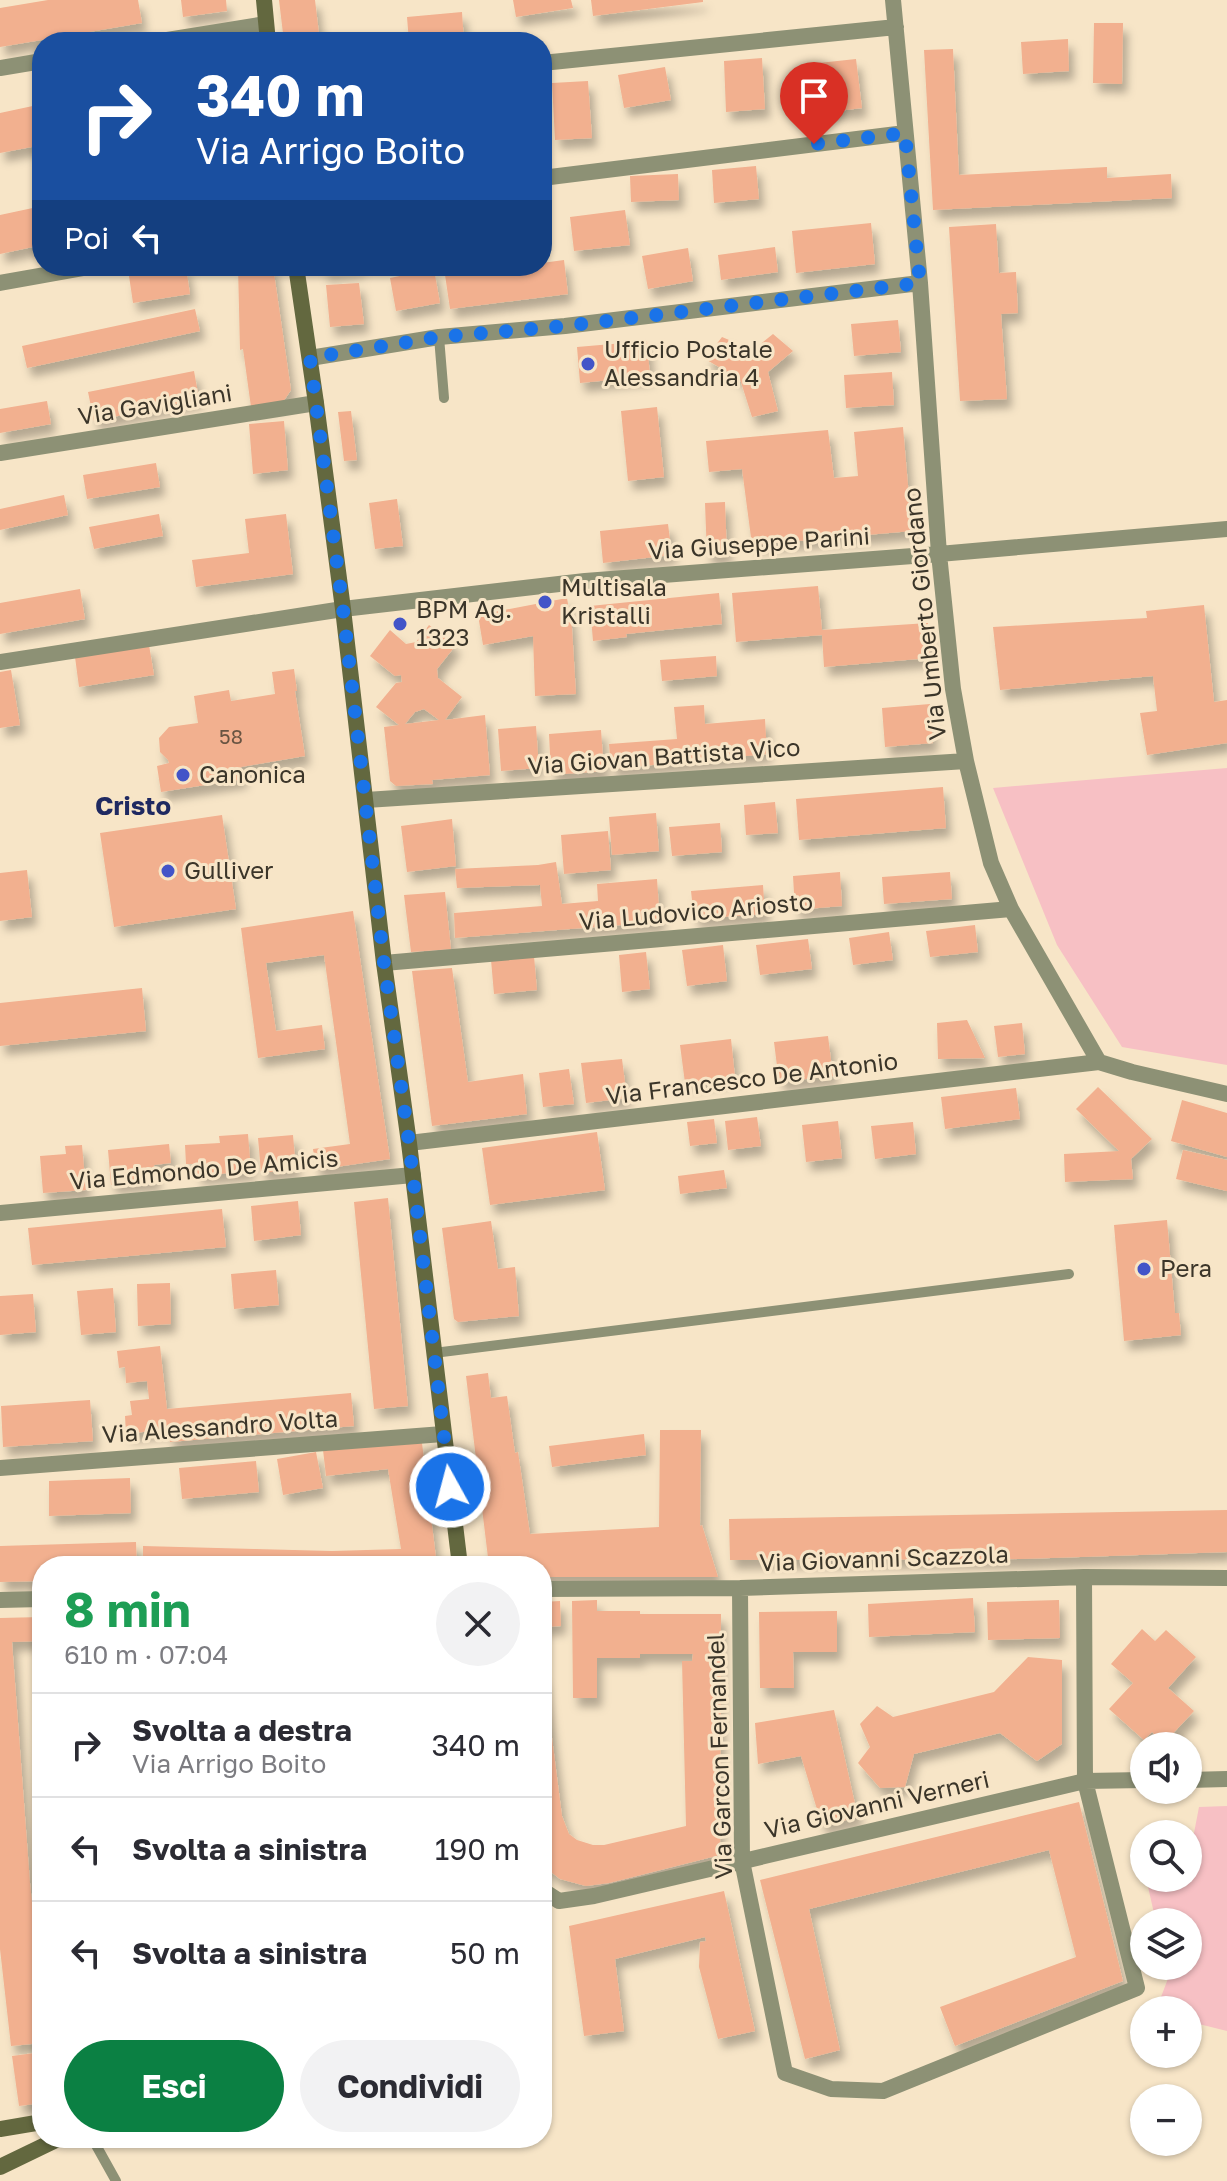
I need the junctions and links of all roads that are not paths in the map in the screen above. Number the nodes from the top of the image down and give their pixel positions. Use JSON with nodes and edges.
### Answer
{"nodes":[{"id":1,"x":264,"y":0,"type":"edge"},
{"id":2,"x":893,"y":0,"type":"edge"},
{"id":3,"x":266,"y":24,"type":"junction"},
{"id":4,"x":896,"y":27,"type":"junction"},
{"id":5,"x":217,"y":32,"type":"edge"},
{"id":6,"x":267,"y":32,"type":"edge"},
{"id":7,"x":552,"y":62,"type":"edge"},
{"id":8,"x":32,"y":63,"type":"edge"},
{"id":9,"x":0,"y":68,"type":"edge"},
{"id":10,"x":905,"y":133,"type":"junction"},
{"id":11,"x":552,"y":177,"type":"edge"},
{"id":12,"x":39,"y":276,"type":"edge"},
{"id":13,"x":298,"y":276,"type":"edge"},
{"id":14,"x":0,"y":283,"type":"edge"},
{"id":15,"x":920,"y":283,"type":"junction"},
{"id":16,"x":439,"y":337,"type":"junction"},
{"id":17,"x":310,"y":358,"type":"junction"},
{"id":18,"x":444,"y":398,"type":"dead end"},
{"id":19,"x":316,"y":403,"type":"junction"},
{"id":20,"x":0,"y":453,"type":"edge"},
{"id":21,"x":1227,"y":529,"type":"edge"},
{"id":22,"x":939,"y":554,"type":"junction"},
{"id":23,"x":343,"y":609,"type":"junction"},
{"id":24,"x":0,"y":662,"type":"edge"},
{"id":25,"x":966,"y":761,"type":"junction"},
{"id":26,"x":366,"y":800,"type":"junction"},
{"id":27,"x":1011,"y":909,"type":"junction"},
{"id":28,"x":384,"y":963,"type":"junction"},
{"id":29,"x":1099,"y":1062,"type":"junction"},
{"id":30,"x":1227,"y":1094,"type":"edge"},
{"id":31,"x":409,"y":1143,"type":"junction"},
{"id":32,"x":413,"y":1175,"type":"junction"},
{"id":33,"x":0,"y":1213,"type":"edge"},
{"id":34,"x":1069,"y":1274,"type":"dead end"},
{"id":35,"x":434,"y":1353,"type":"junction"},
{"id":36,"x":443,"y":1434,"type":"junction"},
{"id":37,"x":0,"y":1468,"type":"edge"},
{"id":38,"x":459,"y":1556,"type":"edge"},
{"id":39,"x":1084,"y":1577,"type":"junction"},
{"id":40,"x":1227,"y":1578,"type":"edge"},
{"id":41,"x":740,"y":1588,"type":"junction"},
{"id":42,"x":552,"y":1589,"type":"edge"},
{"id":43,"x":32,"y":1599,"type":"edge"},
{"id":44,"x":0,"y":1600,"type":"edge"},
{"id":45,"x":1227,"y":1779,"type":"edge"},
{"id":46,"x":1130,"y":1780,"type":"edge"},
{"id":47,"x":1202,"y":1780,"type":"edge"},
{"id":48,"x":1085,"y":1781,"type":"junction"},
{"id":49,"x":742,"y":1861,"type":"junction"},
{"id":50,"x":552,"y":1896,"type":"edge"},
{"id":51,"x":32,"y":2124,"type":"edge"},
{"id":52,"x":0,"y":2127,"type":"edge"},
{"id":53,"x":39,"y":2148,"type":"edge"},
{"id":54,"x":98,"y":2148,"type":"edge"},
{"id":55,"x":0,"y":2167,"type":"edge"},
{"id":56,"x":116,"y":2181,"type":"edge"}],
"edges":[{"from":1,"to":3,"type":"street"},
{"from":2,"to":4,"type":"street","name":"Via Umberto Giordano"},
{"from":3,"to":5,"type":"street"},
{"from":3,"to":6,"type":"street"},
{"from":4,"to":7,"type":"street"},
{"from":4,"to":10,"type":"street","name":"Via Umberto Giordano"},
{"from":8,"to":9,"type":"street"},
{"from":10,"to":11,"type":"street"},
{"from":10,"to":15,"type":"street","name":"Via Umberto Giordano"},
{"from":12,"to":14,"type":"street"},
{"from":13,"to":17,"type":"street"},
{"from":15,"to":16,"type":"street"},
{"from":15,"to":22,"type":"street","name":"Via Umberto Giordano"},
{"from":16,"to":17,"type":"street"},
{"from":16,"to":18,"type":"lane"},
{"from":17,"to":19,"type":"street"},
{"from":19,"to":20,"type":"street","name":"Via Gavigliani"},
{"from":19,"to":23,"type":"street"},
{"from":21,"to":22,"type":"street","name":"Via Giuseppe Parini"},
{"from":22,"to":23,"type":"street","name":"Via Giuseppe Parini"},
{"from":22,"to":25,"type":"street","name":"Via Umberto Giordano"},
{"from":23,"to":24,"type":"street","name":"Via Giuseppe Parini"},
{"from":23,"to":26,"type":"street"},
{"from":25,"to":26,"type":"street","name":"Via Giovan Battista Vico"},
{"from":25,"to":27,"type":"street","name":"Via Umberto Giordano"},
{"from":26,"to":28,"type":"street"},
{"from":27,"to":28,"type":"street","name":"Via Ludovico Ariosto"},
{"from":27,"to":29,"type":"street","name":"Via Umberto Giordano"},
{"from":28,"to":31,"type":"street"},
{"from":29,"to":30,"type":"street"},
{"from":29,"to":31,"type":"street","name":"Via Francesco De Antonio"},
{"from":31,"to":32,"type":"street"},
{"from":32,"to":33,"type":"street","name":"Via Edmondo De Amicis"},
{"from":32,"to":35,"type":"street"},
{"from":34,"to":35,"type":"lane"},
{"from":35,"to":36,"type":"street"},
{"from":36,"to":37,"type":"street","name":"Via Alessandro Volta"},
{"from":36,"to":38,"type":"street"},
{"from":39,"to":40,"type":"street","name":"Via Giovanni Scazzola"},
{"from":39,"to":41,"type":"street","name":"Via Giovanni Scazzola"},
{"from":39,"to":48,"type":"street"},
{"from":41,"to":42,"type":"street","name":"Via Giovanni Scazzola"},
{"from":41,"to":49,"type":"street","name":"Via Garcon Fernandel"},
{"from":43,"to":44,"type":"street"},
{"from":45,"to":47,"type":"street"},
{"from":46,"to":48,"type":"street","name":"Via Giovanni Verneri"},
{"from":48,"to":49,"type":"street","name":"Via Giovanni Verneri"},
{"from":48,"to":49,"type":"street","name":"Via Garcon Fernandel"},
{"from":49,"to":50,"type":"street","name":"Via Giovanni Verneri"},
{"from":51,"to":52,"type":"street"},
{"from":53,"to":55,"type":"street"},
{"from":54,"to":56,"type":"lane"}]}
